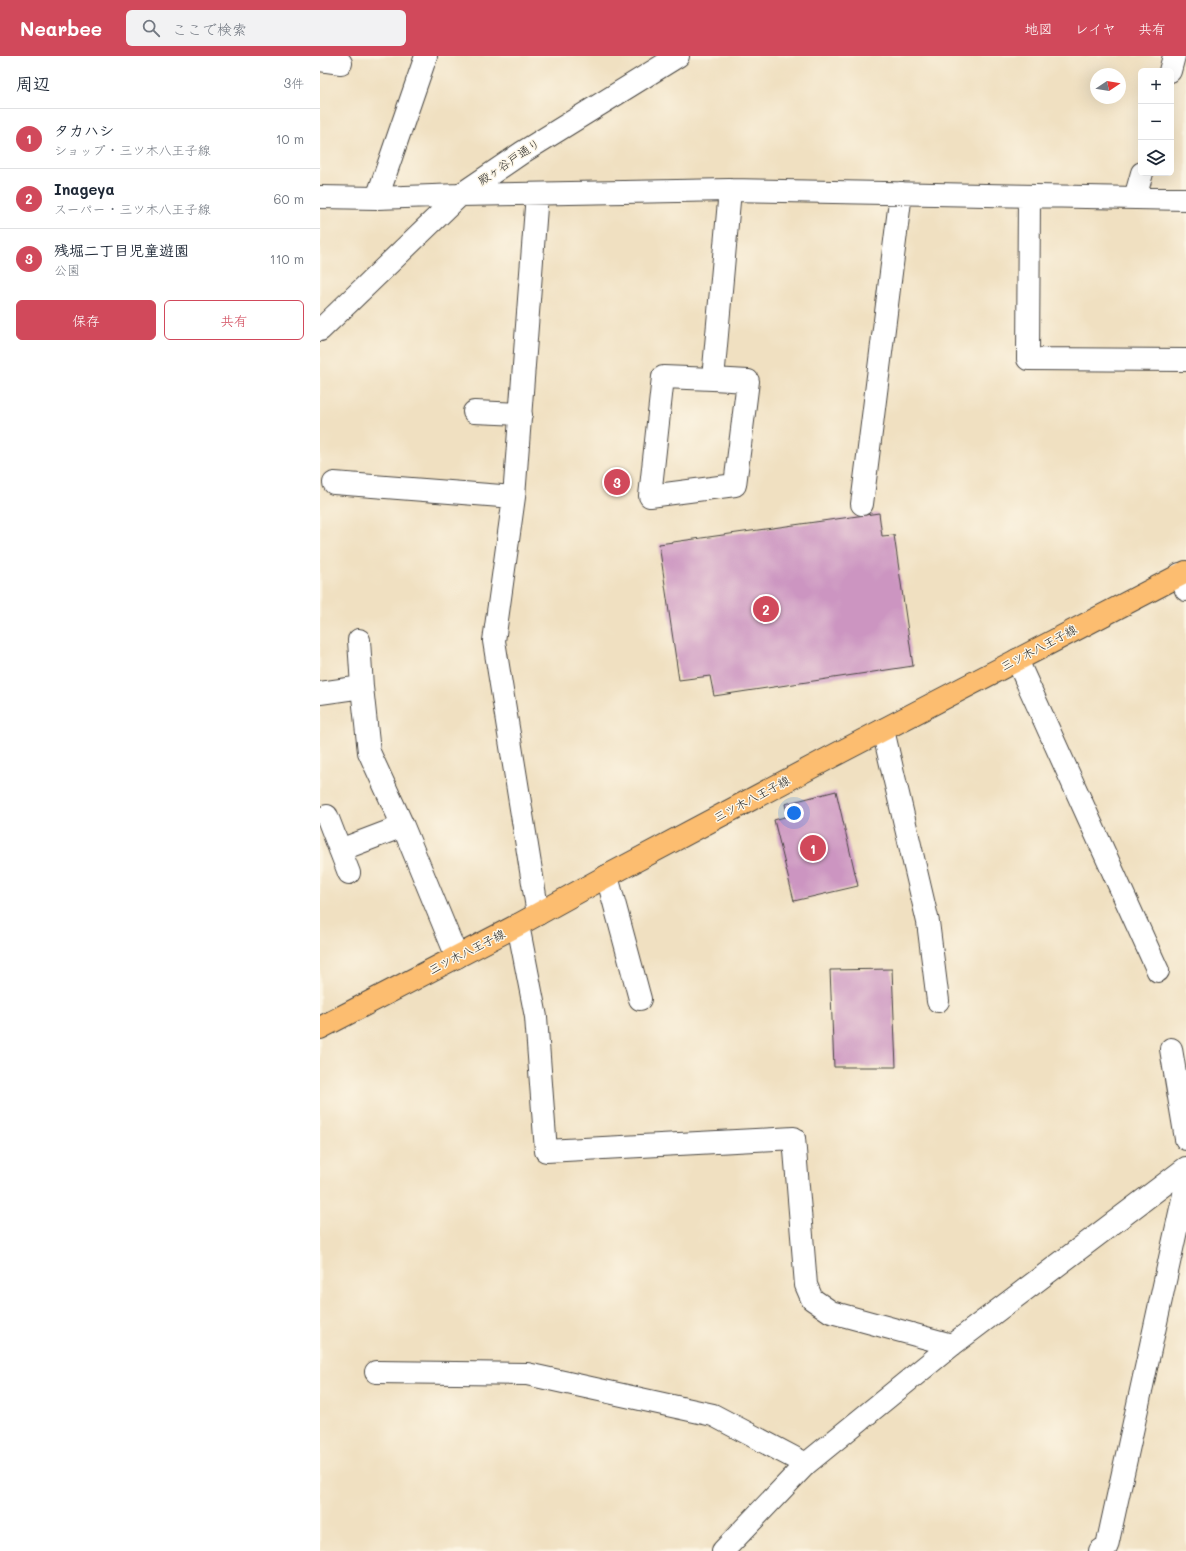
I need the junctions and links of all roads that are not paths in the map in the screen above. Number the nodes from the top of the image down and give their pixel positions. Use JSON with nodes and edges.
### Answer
{"nodes":[{"id":1,"x":426,"y":56,"type":"edge"},
{"id":2,"x":678,"y":56,"type":"edge"},
{"id":3,"x":1174,"y":56,"type":"edge"},
{"id":4,"x":320,"y":60,"type":"edge"},
{"id":5,"x":342,"y":63,"type":"dead end"},
{"id":6,"x":1171,"y":68,"type":"edge"},
{"id":7,"x":1141,"y":176,"type":"edge"},
{"id":8,"x":730,"y":190,"type":"junction"},
{"id":9,"x":901,"y":193,"type":"junction"},
{"id":10,"x":537,"y":194,"type":"junction"},
{"id":11,"x":460,"y":195,"type":"junction"},
{"id":12,"x":1029,"y":196,"type":"junction"},
{"id":13,"x":320,"y":197,"type":"edge"},
{"id":14,"x":376,"y":198,"type":"junction"},
{"id":15,"x":1135,"y":198,"type":"junction"},
{"id":16,"x":1186,"y":199,"type":"edge"},
{"id":17,"x":320,"y":330,"type":"edge"},
{"id":18,"x":1186,"y":360,"type":"edge"},
{"id":19,"x":712,"y":379,"type":"junction"},
{"id":20,"x":474,"y":412,"type":"dead end"},
{"id":21,"x":521,"y":414,"type":"junction"},
{"id":22,"x":334,"y":484,"type":"dead end"},
{"id":23,"x":514,"y":497,"type":"junction"},
{"id":24,"x":862,"y":504,"type":"dead end"},
{"id":25,"x":1184,"y":579,"type":"edge"},
{"id":26,"x":359,"y":640,"type":"dead end"},
{"id":27,"x":1017,"y":660,"type":"junction"},
{"id":28,"x":362,"y":687,"type":"junction"},
{"id":29,"x":320,"y":693,"type":"edge"},
{"id":30,"x":883,"y":730,"type":"junction"},
{"id":31,"x":327,"y":816,"type":"dead end"},
{"id":32,"x":403,"y":826,"type":"junction"},
{"id":33,"x":340,"y":850,"type":"junction"},
{"id":34,"x":349,"y":873,"type":"dead end"},
{"id":35,"x":607,"y":876,"type":"junction"},
{"id":36,"x":538,"y":914,"type":"junction"},
{"id":37,"x":518,"y":925,"type":"junction"},
{"id":38,"x":457,"y":957,"type":"junction"},
{"id":39,"x":1158,"y":971,"type":"dead end"},
{"id":40,"x":640,"y":999,"type":"dead end"},
{"id":41,"x":938,"y":1002,"type":"dead end"},
{"id":42,"x":320,"y":1028,"type":"edge"},
{"id":43,"x":1171,"y":1049,"type":"dead end"},
{"id":44,"x":1186,"y":1139,"type":"edge"},
{"id":45,"x":1186,"y":1168,"type":"edge"},
{"id":46,"x":1186,"y":1185,"type":"edge"},
{"id":47,"x":952,"y":1345,"type":"junction"},
{"id":48,"x":376,"y":1372,"type":"dead end"},
{"id":49,"x":806,"y":1464,"type":"junction"},
{"id":50,"x":723,"y":1551,"type":"edge"},
{"id":51,"x":1100,"y":1551,"type":"edge"}],
"edges":[{"from":1,"to":14,"type":"street"},
{"from":2,"to":11,"type":"street","name":"殿ヶ谷戸通り"},
{"from":3,"to":6,"type":"street"},
{"from":4,"to":5,"type":"street"},
{"from":7,"to":15,"type":"street"},
{"from":8,"to":9,"type":"street"},
{"from":8,"to":10,"type":"street"},
{"from":8,"to":19,"type":"street"},
{"from":9,"to":12,"type":"street"},
{"from":9,"to":24,"type":"street"},
{"from":10,"to":11,"type":"street"},
{"from":10,"to":21,"type":"street"},
{"from":11,"to":14,"type":"street"},
{"from":11,"to":17,"type":"street","name":"殿ヶ谷戸通り"},
{"from":12,"to":15,"type":"street"},
{"from":12,"to":18,"type":"street"},
{"from":13,"to":14,"type":"street"},
{"from":15,"to":16,"type":"street"},
{"from":19,"to":19,"type":"street"},
{"from":20,"to":21,"type":"street"},
{"from":21,"to":23,"type":"street"},
{"from":22,"to":23,"type":"street"},
{"from":23,"to":36,"type":"street"},
{"from":25,"to":27,"type":"main road","name":"三ツ木八王子線"},
{"from":26,"to":28,"type":"street"},
{"from":27,"to":30,"type":"main road","name":"三ツ木八王子線"},
{"from":27,"to":39,"type":"street"},
{"from":28,"to":29,"type":"street"},
{"from":28,"to":32,"type":"street"},
{"from":30,"to":35,"type":"main road","name":"三ツ木八王子線"},
{"from":30,"to":41,"type":"street"},
{"from":31,"to":33,"type":"street"},
{"from":32,"to":33,"type":"street"},
{"from":32,"to":38,"type":"street"},
{"from":33,"to":34,"type":"street"},
{"from":35,"to":36,"type":"main road","name":"三ツ木八王子線"},
{"from":35,"to":40,"type":"street"},
{"from":36,"to":37,"type":"main road","name":"三ツ木八王子線"},
{"from":37,"to":38,"type":"main road","name":"三ツ木八王子線"},
{"from":37,"to":47,"type":"street"},
{"from":38,"to":42,"type":"main road","name":"三ツ木八王子線"},
{"from":43,"to":44,"type":"street"},
{"from":45,"to":47,"type":"street"},
{"from":46,"to":51,"type":"street"},
{"from":47,"to":49,"type":"street"},
{"from":48,"to":49,"type":"street"},
{"from":49,"to":50,"type":"street"}]}
